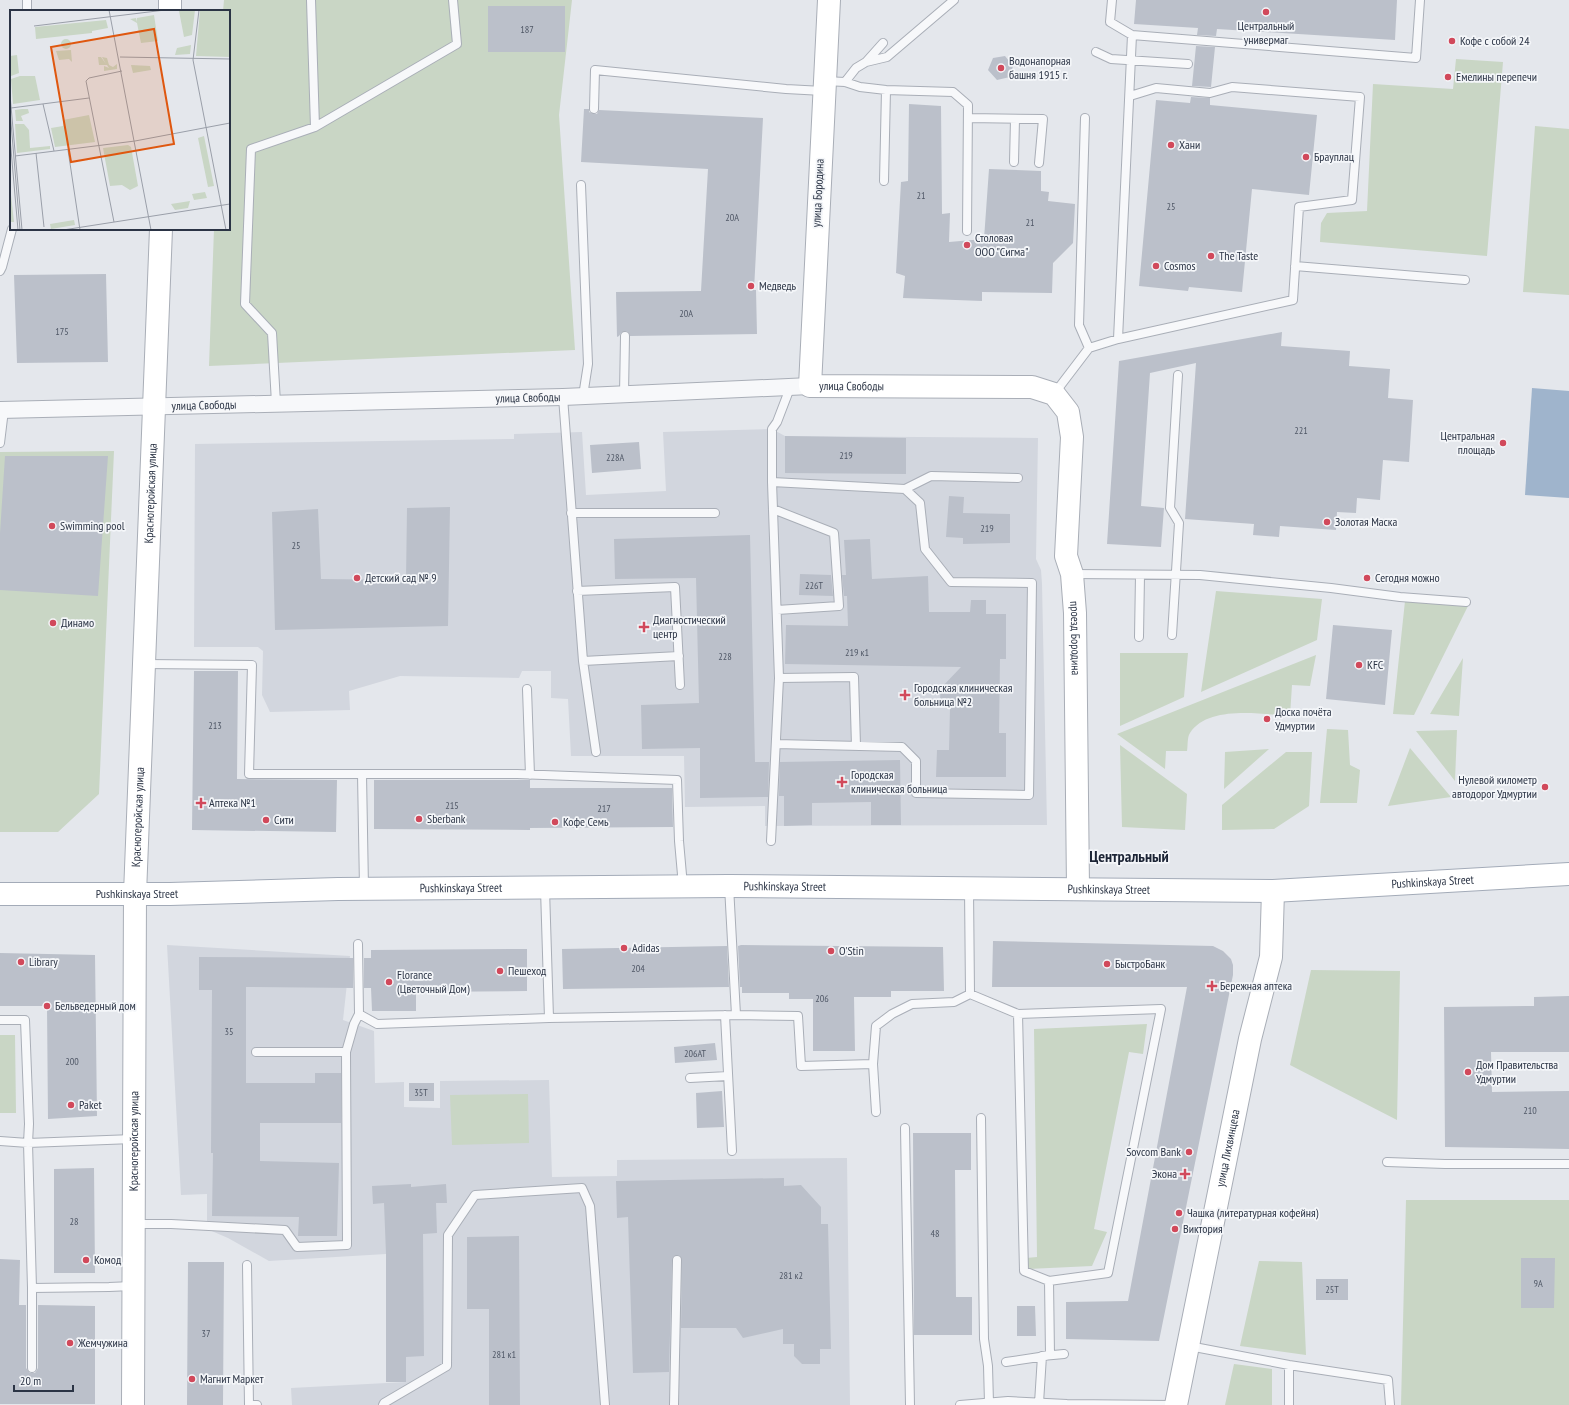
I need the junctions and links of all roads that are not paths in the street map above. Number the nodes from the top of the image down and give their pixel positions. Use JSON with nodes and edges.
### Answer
{"nodes":[{"id":1,"x":311,"y":0,"type":"edge"},
{"id":2,"x":453,"y":0,"type":"edge"},
{"id":3,"x":829,"y":0,"type":"edge"},
{"id":4,"x":954,"y":0,"type":"edge"},
{"id":5,"x":1112,"y":0,"type":"edge"},
{"id":6,"x":1420,"y":0,"type":"edge"},
{"id":7,"x":1132,"y":35,"type":"junction"},
{"id":8,"x":883,"y":43,"type":"dead end"},
{"id":9,"x":1096,"y":52,"type":"dead end"},
{"id":10,"x":1130,"y":61,"type":"junction"},
{"id":11,"x":866,"y":62,"type":"junction"},
{"id":12,"x":1188,"y":64,"type":"dead end"},
{"id":13,"x":831,"y":84,"type":"junction"},
{"id":14,"x":886,"y":90,"type":"junction"},
{"id":15,"x":1130,"y":96,"type":"junction"},
{"id":16,"x":594,"y":109,"type":"dead end"},
{"id":17,"x":968,"y":118,"type":"junction"},
{"id":18,"x":1085,"y":118,"type":"dead end"},
{"id":19,"x":1015,"y":119,"type":"junction"},
{"id":20,"x":315,"y":127,"type":"junction"},
{"id":21,"x":1014,"y":162,"type":"dead end"},
{"id":22,"x":1039,"y":163,"type":"dead end"},
{"id":23,"x":884,"y":182,"type":"dead end"},
{"id":24,"x":581,"y":185,"type":"dead end"},
{"id":25,"x":12,"y":230,"type":"edge"},
{"id":26,"x":161,"y":230,"type":"edge"},
{"id":27,"x":967,"y":231,"type":"dead end"},
{"id":28,"x":1295,"y":266,"type":"junction"},
{"id":29,"x":0,"y":271,"type":"edge"},
{"id":30,"x":1465,"y":280,"type":"dead end"},
{"id":31,"x":625,"y":336,"type":"dead end"},
{"id":32,"x":1118,"y":339,"type":"junction"},
{"id":33,"x":1089,"y":348,"type":"junction"},
{"id":34,"x":1178,"y":375,"type":"dead end"},
{"id":35,"x":800,"y":387,"type":"junction"},
{"id":36,"x":624,"y":394,"type":"junction"},
{"id":37,"x":1054,"y":394,"type":"junction"},
{"id":38,"x":563,"y":396,"type":"junction"},
{"id":39,"x":583,"y":396,"type":"junction"},
{"id":40,"x":276,"y":403,"type":"junction"},
{"id":41,"x":154,"y":406,"type":"junction"},
{"id":42,"x":2,"y":410,"type":"edge"},
{"id":43,"x":0,"y":443,"type":"edge"},
{"id":44,"x":1018,"y":478,"type":"dead end"},
{"id":45,"x":772,"y":482,"type":"junction"},
{"id":46,"x":905,"y":489,"type":"junction"},
{"id":47,"x":773,"y":509,"type":"junction"},
{"id":48,"x":571,"y":513,"type":"junction"},
{"id":49,"x":715,"y":513,"type":"dead end"},
{"id":50,"x":1072,"y":574,"type":"junction"},
{"id":51,"x":1140,"y":574,"type":"junction"},
{"id":52,"x":1176,"y":575,"type":"junction"},
{"id":53,"x":577,"y":591,"type":"junction"},
{"id":54,"x":1466,"y":602,"type":"dead end"},
{"id":55,"x":777,"y":610,"type":"junction"},
{"id":56,"x":1172,"y":635,"type":"dead end"},
{"id":57,"x":1139,"y":637,"type":"dead end"},
{"id":58,"x":679,"y":656,"type":"junction"},
{"id":59,"x":583,"y":661,"type":"junction"},
{"id":60,"x":144,"y":664,"type":"junction"},
{"id":61,"x":779,"y":678,"type":"junction"},
{"id":62,"x":680,"y":685,"type":"dead end"},
{"id":63,"x":527,"y":689,"type":"dead end"},
{"id":64,"x":776,"y":744,"type":"junction"},
{"id":65,"x":856,"y":746,"type":"junction"},
{"id":66,"x":596,"y":752,"type":"dead end"},
{"id":67,"x":362,"y":774,"type":"junction"},
{"id":68,"x":530,"y":775,"type":"junction"},
{"id":69,"x":771,"y":841,"type":"dead end"},
{"id":70,"x":1569,"y":874,"type":"edge"},
{"id":71,"x":683,"y":886,"type":"junction"},
{"id":72,"x":729,"y":886,"type":"junction"},
{"id":73,"x":545,"y":888,"type":"junction"},
{"id":74,"x":969,"y":888,"type":"junction"},
{"id":75,"x":1078,"y":888,"type":"junction"},
{"id":76,"x":364,"y":889,"type":"junction"},
{"id":77,"x":1273,"y":891,"type":"junction"},
{"id":78,"x":0,"y":894,"type":"edge"},
{"id":79,"x":135,"y":894,"type":"junction"},
{"id":80,"x":358,"y":944,"type":"dead end"},
{"id":81,"x":970,"y":994,"type":"junction"},
{"id":82,"x":359,"y":1014,"type":"junction"},
{"id":83,"x":1018,"y":1014,"type":"junction"},
{"id":84,"x":725,"y":1016,"type":"junction"},
{"id":85,"x":736,"y":1016,"type":"junction"},
{"id":86,"x":549,"y":1018,"type":"junction"},
{"id":87,"x":0,"y":1020,"type":"edge"},
{"id":88,"x":256,"y":1052,"type":"dead end"},
{"id":89,"x":346,"y":1052,"type":"junction"},
{"id":90,"x":873,"y":1064,"type":"junction"},
{"id":91,"x":728,"y":1076,"type":"junction"},
{"id":92,"x":690,"y":1078,"type":"dead end"},
{"id":93,"x":876,"y":1112,"type":"dead end"},
{"id":94,"x":981,"y":1118,"type":"dead end"},
{"id":95,"x":905,"y":1128,"type":"dead end"},
{"id":96,"x":134,"y":1139,"type":"junction"},
{"id":97,"x":0,"y":1141,"type":"edge"},
{"id":98,"x":28,"y":1144,"type":"junction"},
{"id":99,"x":732,"y":1151,"type":"dead end"},
{"id":100,"x":1387,"y":1162,"type":"dead end"},
{"id":101,"x":1569,"y":1164,"type":"edge"},
{"id":102,"x":134,"y":1224,"type":"junction"},
{"id":103,"x":677,"y":1260,"type":"dead end"},
{"id":104,"x":247,"y":1265,"type":"dead end"},
{"id":105,"x":1050,"y":1281,"type":"junction"},
{"id":106,"x":133,"y":1286,"type":"junction"},
{"id":107,"x":32,"y":1288,"type":"junction"},
{"id":108,"x":1187,"y":1345,"type":"junction"},
{"id":109,"x":1064,"y":1354,"type":"dead end"},
{"id":110,"x":1042,"y":1356,"type":"junction"},
{"id":111,"x":1006,"y":1362,"type":"dead end"},
{"id":112,"x":1289,"y":1365,"type":"junction"},
{"id":113,"x":32,"y":1368,"type":"dead end"},
{"id":114,"x":989,"y":1403,"type":"junction"},
{"id":115,"x":1039,"y":1403,"type":"junction"},
{"id":116,"x":1067,"y":1404,"type":"edge"},
{"id":117,"x":133,"y":1405,"type":"edge"},
{"id":118,"x":249,"y":1405,"type":"edge"},
{"id":119,"x":257,"y":1405,"type":"edge"},
{"id":120,"x":383,"y":1405,"type":"edge"},
{"id":121,"x":605,"y":1405,"type":"edge"},
{"id":122,"x":674,"y":1405,"type":"edge"},
{"id":123,"x":910,"y":1405,"type":"edge"},
{"id":124,"x":960,"y":1405,"type":"edge"},
{"id":125,"x":1171,"y":1405,"type":"edge"},
{"id":126,"x":1176,"y":1405,"type":"edge"},
{"id":127,"x":1289,"y":1405,"type":"edge"},
{"id":128,"x":1390,"y":1405,"type":"edge"}],
"edges":[{"from":1,"to":20,"type":"lane"},
{"from":2,"to":20,"type":"lane"},
{"from":3,"to":13,"type":"street","name":"улица Бородина"},
{"from":4,"to":11,"type":"lane"},
{"from":5,"to":7,"type":"lane"},
{"from":6,"to":7,"type":"lane"},
{"from":7,"to":10,"type":"lane"},
{"from":8,"to":11,"type":"lane"},
{"from":9,"to":10,"type":"lane"},
{"from":10,"to":12,"type":"lane"},
{"from":10,"to":15,"type":"lane"},
{"from":11,"to":13,"type":"lane"},
{"from":13,"to":14,"type":"lane"},
{"from":13,"to":16,"type":"lane"},
{"from":13,"to":35,"type":"street","name":"улица Бородина"},
{"from":14,"to":17,"type":"lane"},
{"from":14,"to":23,"type":"lane"},
{"from":15,"to":28,"type":"lane"},
{"from":15,"to":32,"type":"lane"},
{"from":17,"to":19,"type":"lane"},
{"from":17,"to":27,"type":"lane"},
{"from":18,"to":33,"type":"lane"},
{"from":19,"to":21,"type":"lane"},
{"from":19,"to":22,"type":"lane"},
{"from":20,"to":40,"type":"lane"},
{"from":24,"to":39,"type":"lane"},
{"from":25,"to":29,"type":"lane"},
{"from":26,"to":41,"type":"street","name":"Красногеройская улица"},
{"from":28,"to":30,"type":"lane"},
{"from":28,"to":32,"type":"lane"},
{"from":31,"to":36,"type":"lane"},
{"from":32,"to":33,"type":"lane"},
{"from":33,"to":37,"type":"lane"},
{"from":34,"to":52,"type":"lane"},
{"from":35,"to":36,"type":"street","name":"улица Свободы"},
{"from":35,"to":37,"type":"street","name":"улица Свободы"},
{"from":35,"to":45,"type":"lane"},
{"from":36,"to":39,"type":"street","name":"улица Свободы"},
{"from":37,"to":50,"type":"street","name":"проезд Бородина"},
{"from":38,"to":39,"type":"street","name":"улица Свободы"},
{"from":38,"to":40,"type":"street","name":"улица Свободы"},
{"from":38,"to":48,"type":"lane"},
{"from":40,"to":41,"type":"street","name":"улица Свободы"},
{"from":41,"to":42,"type":"street","name":"улица Свободы"},
{"from":41,"to":60,"type":"street","name":"Красногеройская улица"},
{"from":42,"to":43,"type":"lane"},
{"from":44,"to":46,"type":"lane"},
{"from":45,"to":46,"type":"lane"},
{"from":45,"to":47,"type":"lane"},
{"from":46,"to":65,"type":"lane"},
{"from":47,"to":55,"type":"lane"},
{"from":47,"to":55,"type":"lane"},
{"from":48,"to":49,"type":"lane"},
{"from":48,"to":53,"type":"lane"},
{"from":50,"to":51,"type":"lane"},
{"from":50,"to":75,"type":"street","name":"проезд Бородина"},
{"from":51,"to":52,"type":"lane"},
{"from":51,"to":57,"type":"lane"},
{"from":52,"to":54,"type":"lane"},
{"from":52,"to":56,"type":"lane"},
{"from":53,"to":58,"type":"lane"},
{"from":53,"to":59,"type":"lane"},
{"from":55,"to":61,"type":"lane"},
{"from":58,"to":59,"type":"lane"},
{"from":58,"to":62,"type":"lane"},
{"from":59,"to":66,"type":"lane"},
{"from":60,"to":67,"type":"lane"},
{"from":60,"to":79,"type":"street","name":"Красногеройская улица"},
{"from":61,"to":64,"type":"lane"},
{"from":61,"to":65,"type":"lane"},
{"from":63,"to":68,"type":"lane"},
{"from":64,"to":65,"type":"lane"},
{"from":64,"to":69,"type":"lane"},
{"from":67,"to":68,"type":"lane"},
{"from":67,"to":76,"type":"lane"},
{"from":68,"to":71,"type":"lane"},
{"from":70,"to":77,"type":"street","name":"Pushkinskaya Street"},
{"from":71,"to":72,"type":"street","name":"Pushkinskaya Street"},
{"from":71,"to":73,"type":"street","name":"Pushkinskaya Street"},
{"from":72,"to":74,"type":"street","name":"Pushkinskaya Street"},
{"from":72,"to":85,"type":"lane"},
{"from":73,"to":76,"type":"street","name":"Pushkinskaya Street"},
{"from":73,"to":86,"type":"lane"},
{"from":74,"to":75,"type":"street","name":"Pushkinskaya Street"},
{"from":74,"to":81,"type":"lane"},
{"from":75,"to":77,"type":"street","name":"Pushkinskaya Street"},
{"from":76,"to":79,"type":"street","name":"Pushkinskaya Street"},
{"from":77,"to":108,"type":"street","name":"улица Лихвинцева"},
{"from":78,"to":79,"type":"street","name":"Pushkinskaya Street"},
{"from":79,"to":96,"type":"street","name":"Красногеройская улица"},
{"from":80,"to":82,"type":"lane"},
{"from":81,"to":83,"type":"lane"},
{"from":81,"to":90,"type":"lane"},
{"from":82,"to":86,"type":"lane"},
{"from":82,"to":89,"type":"lane"},
{"from":83,"to":105,"type":"lane"},
{"from":83,"to":105,"type":"lane"},
{"from":84,"to":85,"type":"lane"},
{"from":84,"to":86,"type":"lane"},
{"from":84,"to":91,"type":"lane"},
{"from":85,"to":90,"type":"lane"},
{"from":87,"to":98,"type":"lane"},
{"from":88,"to":89,"type":"lane"},
{"from":89,"to":102,"type":"lane"},
{"from":90,"to":93,"type":"lane"},
{"from":91,"to":92,"type":"lane"},
{"from":91,"to":99,"type":"lane"},
{"from":94,"to":114,"type":"lane"},
{"from":95,"to":123,"type":"lane"},
{"from":96,"to":98,"type":"lane"},
{"from":96,"to":102,"type":"street","name":"Красногеройская улица"},
{"from":97,"to":98,"type":"lane"},
{"from":98,"to":107,"type":"lane"},
{"from":100,"to":101,"type":"lane"},
{"from":102,"to":106,"type":"street","name":"Красногеройская улица"},
{"from":103,"to":122,"type":"lane"},
{"from":104,"to":118,"type":"lane"},
{"from":105,"to":110,"type":"lane"},
{"from":106,"to":107,"type":"lane"},
{"from":106,"to":117,"type":"street","name":"Красногеройская улица"},
{"from":107,"to":113,"type":"lane"},
{"from":108,"to":112,"type":"lane"},
{"from":108,"to":126,"type":"street","name":"улица Лихвинцева"},
{"from":109,"to":110,"type":"lane"},
{"from":110,"to":111,"type":"lane"},
{"from":110,"to":115,"type":"lane"},
{"from":112,"to":127,"type":"lane"},
{"from":112,"to":128,"type":"lane"},
{"from":114,"to":115,"type":"lane"},
{"from":114,"to":124,"type":"lane"},
{"from":115,"to":116,"type":"lane"},
{"from":116,"to":125,"type":"lane"},
{"from":118,"to":119,"type":"lane"},
{"from":120,"to":121,"type":"lane"}]}
